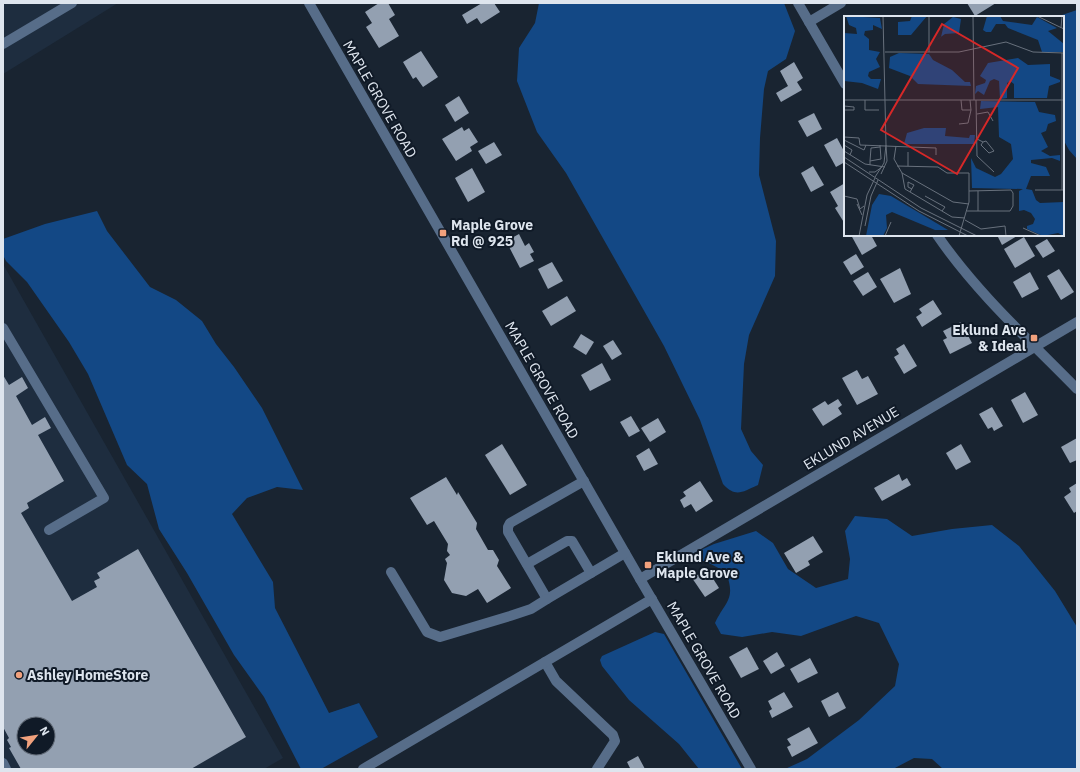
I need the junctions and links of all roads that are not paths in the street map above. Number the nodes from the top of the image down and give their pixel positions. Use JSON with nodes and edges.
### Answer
{"nodes":[{"id":1,"x":72,"y":3,"type":"edge"},
{"id":2,"x":309,"y":3,"type":"edge"},
{"id":3,"x":798,"y":3,"type":"edge"},
{"id":4,"x":841,"y":3,"type":"edge"},
{"id":5,"x":809,"y":22,"type":"junction"},
{"id":6,"x":3,"y":44,"type":"edge"},
{"id":7,"x":844,"y":82,"type":"edge"},
{"id":8,"x":938,"y":236,"type":"edge"},
{"id":9,"x":1077,"y":322,"type":"edge"},
{"id":10,"x":3,"y":328,"type":"edge"},
{"id":11,"x":1034,"y":347,"type":"junction"},
{"id":12,"x":1077,"y":389,"type":"edge"},
{"id":13,"x":584,"y":481,"type":"junction"},
{"id":14,"x":49,"y":530,"type":"dead end"},
{"id":15,"x":625,"y":553,"type":"junction"},
{"id":16,"x":527,"y":564,"type":"junction"},
{"id":17,"x":391,"y":572,"type":"dead end"},
{"id":18,"x":591,"y":572,"type":"junction"},
{"id":19,"x":640,"y":579,"type":"junction"},
{"id":20,"x":547,"y":599,"type":"junction"},
{"id":21,"x":652,"y":599,"type":"junction"},
{"id":22,"x":545,"y":662,"type":"junction"},
{"id":23,"x":3,"y":763,"type":"edge"},
{"id":24,"x":6,"y":769,"type":"edge"},
{"id":25,"x":363,"y":769,"type":"edge"},
{"id":26,"x":597,"y":769,"type":"edge"},
{"id":27,"x":751,"y":769,"type":"edge"}],
"edges":[{"from":1,"to":6,"type":"street"},
{"from":2,"to":13,"type":"street","name":"MAPLE GROVE ROAD"},
{"from":3,"to":5,"type":"street"},
{"from":4,"to":5,"type":"street"},
{"from":5,"to":7,"type":"street"},
{"from":8,"to":11,"type":"street"},
{"from":9,"to":11,"type":"street","name":"EKLUND AVENUE"},
{"from":10,"to":14,"type":"street"},
{"from":11,"to":12,"type":"street"},
{"from":11,"to":19,"type":"street","name":"EKLUND AVENUE"},
{"from":13,"to":15,"type":"street","name":"MAPLE GROVE ROAD"},
{"from":13,"to":16,"type":"street"},
{"from":15,"to":18,"type":"street"},
{"from":15,"to":19,"type":"street","name":"MAPLE GROVE ROAD"},
{"from":16,"to":18,"type":"street"},
{"from":16,"to":20,"type":"street"},
{"from":17,"to":20,"type":"street"},
{"from":18,"to":20,"type":"street"},
{"from":19,"to":21,"type":"street","name":"MAPLE GROVE ROAD"},
{"from":21,"to":22,"type":"street"},
{"from":21,"to":27,"type":"street","name":"MAPLE GROVE ROAD"},
{"from":22,"to":25,"type":"street"},
{"from":22,"to":26,"type":"street"},
{"from":23,"to":24,"type":"street"}]}
